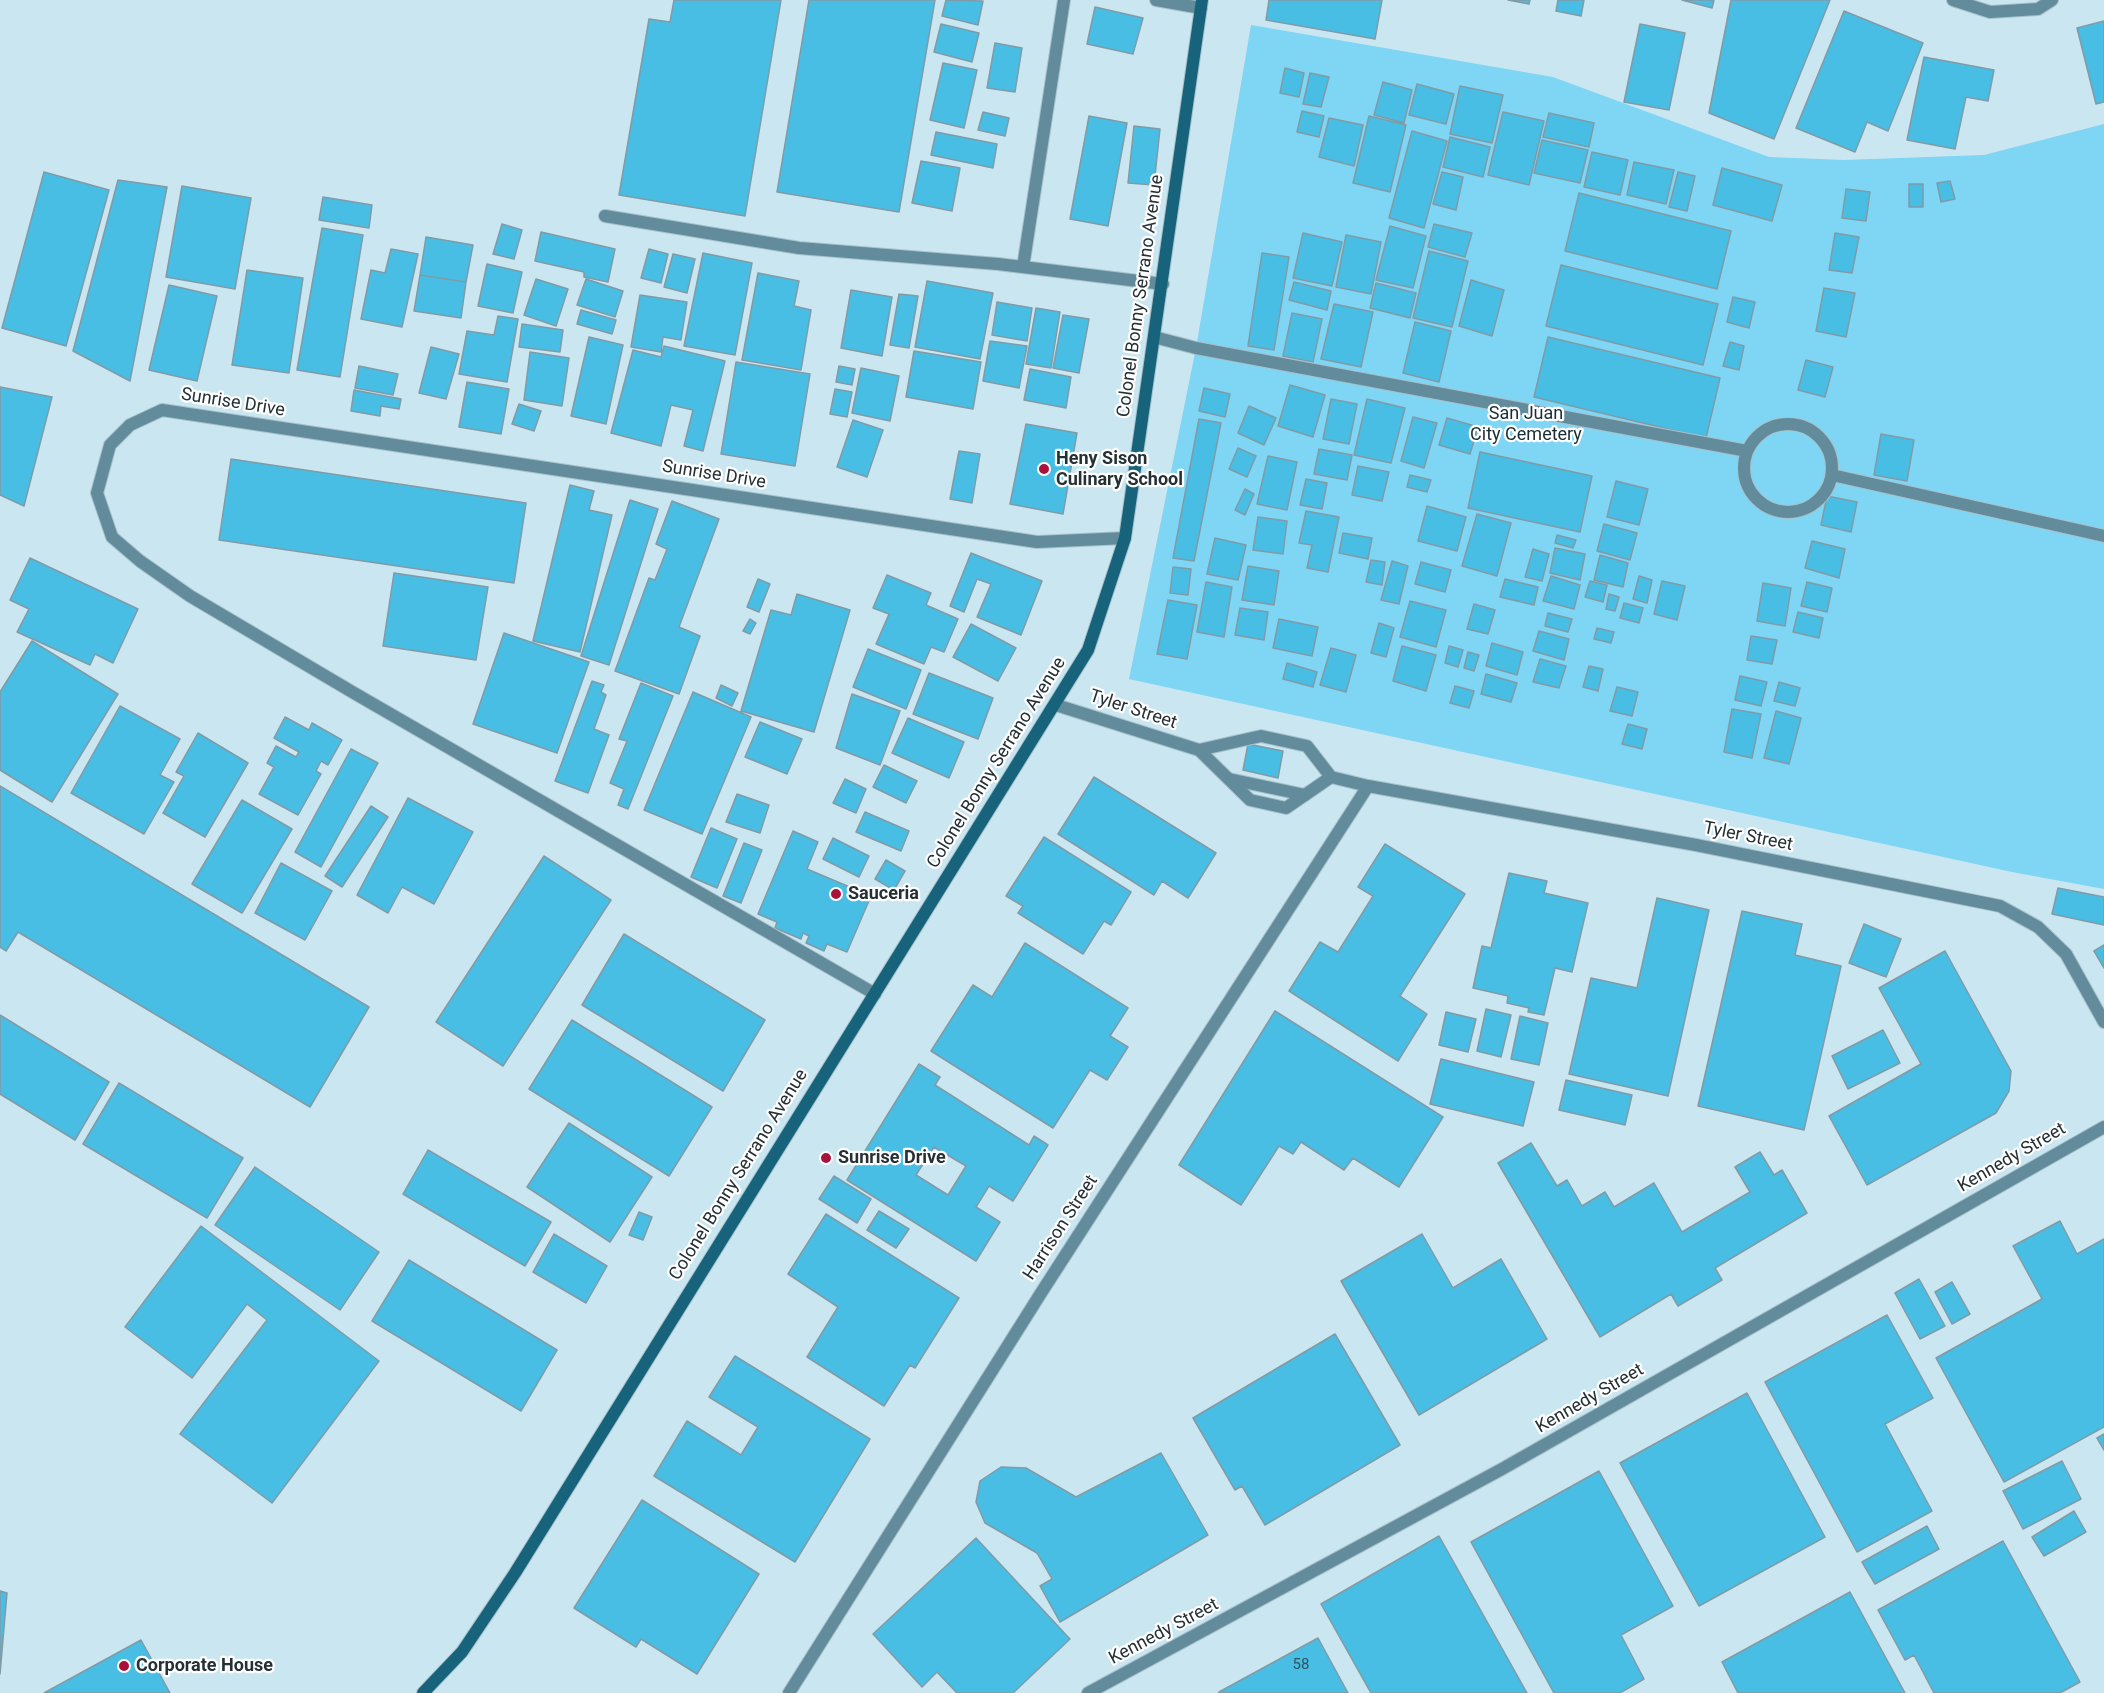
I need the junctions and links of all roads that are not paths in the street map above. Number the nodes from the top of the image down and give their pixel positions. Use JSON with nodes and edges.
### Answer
{"nodes":[{"id":1,"x":1064,"y":0,"type":"edge"},
{"id":2,"x":1156,"y":0,"type":"edge"},
{"id":3,"x":1953,"y":0,"type":"edge"},
{"id":4,"x":2052,"y":0,"type":"edge"},
{"id":5,"x":1201,"y":4,"type":"edge"},
{"id":6,"x":605,"y":216,"type":"dead end"},
{"id":7,"x":1023,"y":267,"type":"junction"},
{"id":8,"x":1163,"y":284,"type":"junction"},
{"id":9,"x":1154,"y":337,"type":"junction"},
{"id":10,"x":1747,"y":452,"type":"junction"},
{"id":11,"x":1832,"y":475,"type":"junction"},
{"id":12,"x":2104,"y":536,"type":"edge"},
{"id":13,"x":1125,"y":538,"type":"junction"},
{"id":14,"x":1056,"y":705,"type":"junction"},
{"id":15,"x":1199,"y":750,"type":"junction"},
{"id":16,"x":1331,"y":777,"type":"junction"},
{"id":17,"x":1368,"y":786,"type":"junction"},
{"id":18,"x":875,"y":994,"type":"junction"},
{"id":19,"x":2104,"y":1022,"type":"edge"},
{"id":20,"x":2104,"y":1126,"type":"edge"},
{"id":21,"x":423,"y":1693,"type":"edge"},
{"id":22,"x":789,"y":1693,"type":"edge"},
{"id":23,"x":1088,"y":1693,"type":"edge"}],
"edges":[{"from":1,"to":7,"type":"street"},
{"from":2,"to":5,"type":"street"},
{"from":3,"to":4,"type":"street"},
{"from":5,"to":8,"type":"main road","name":"Colonel Bonny Serrano Avenue"},
{"from":6,"to":7,"type":"street"},
{"from":7,"to":8,"type":"street"},
{"from":8,"to":9,"type":"main road","name":"Colonel Bonny Serrano Avenue"},
{"from":9,"to":10,"type":"street"},
{"from":9,"to":13,"type":"main road","name":"Colonel Bonny Serrano Avenue"},
{"from":10,"to":11,"type":"street"},
{"from":10,"to":11,"type":"street"},
{"from":11,"to":12,"type":"street"},
{"from":13,"to":14,"type":"main road","name":"Colonel Bonny Serrano Avenue"},
{"from":13,"to":18,"type":"street","name":"Sunrise Drive"},
{"from":14,"to":15,"type":"street","name":"Tyler Street"},
{"from":14,"to":18,"type":"main road","name":"Colonel Bonny Serrano Avenue"},
{"from":15,"to":16,"type":"street"},
{"from":15,"to":16,"type":"street","name":"Tyler Street"},
{"from":16,"to":17,"type":"street","name":"Tyler Street"},
{"from":17,"to":19,"type":"street","name":"Tyler Street"},
{"from":17,"to":22,"type":"street","name":"Harrison Street"},
{"from":18,"to":21,"type":"main road","name":"Colonel Bonny Serrano Avenue"},
{"from":20,"to":23,"type":"street","name":"Kennedy Street"}]}
